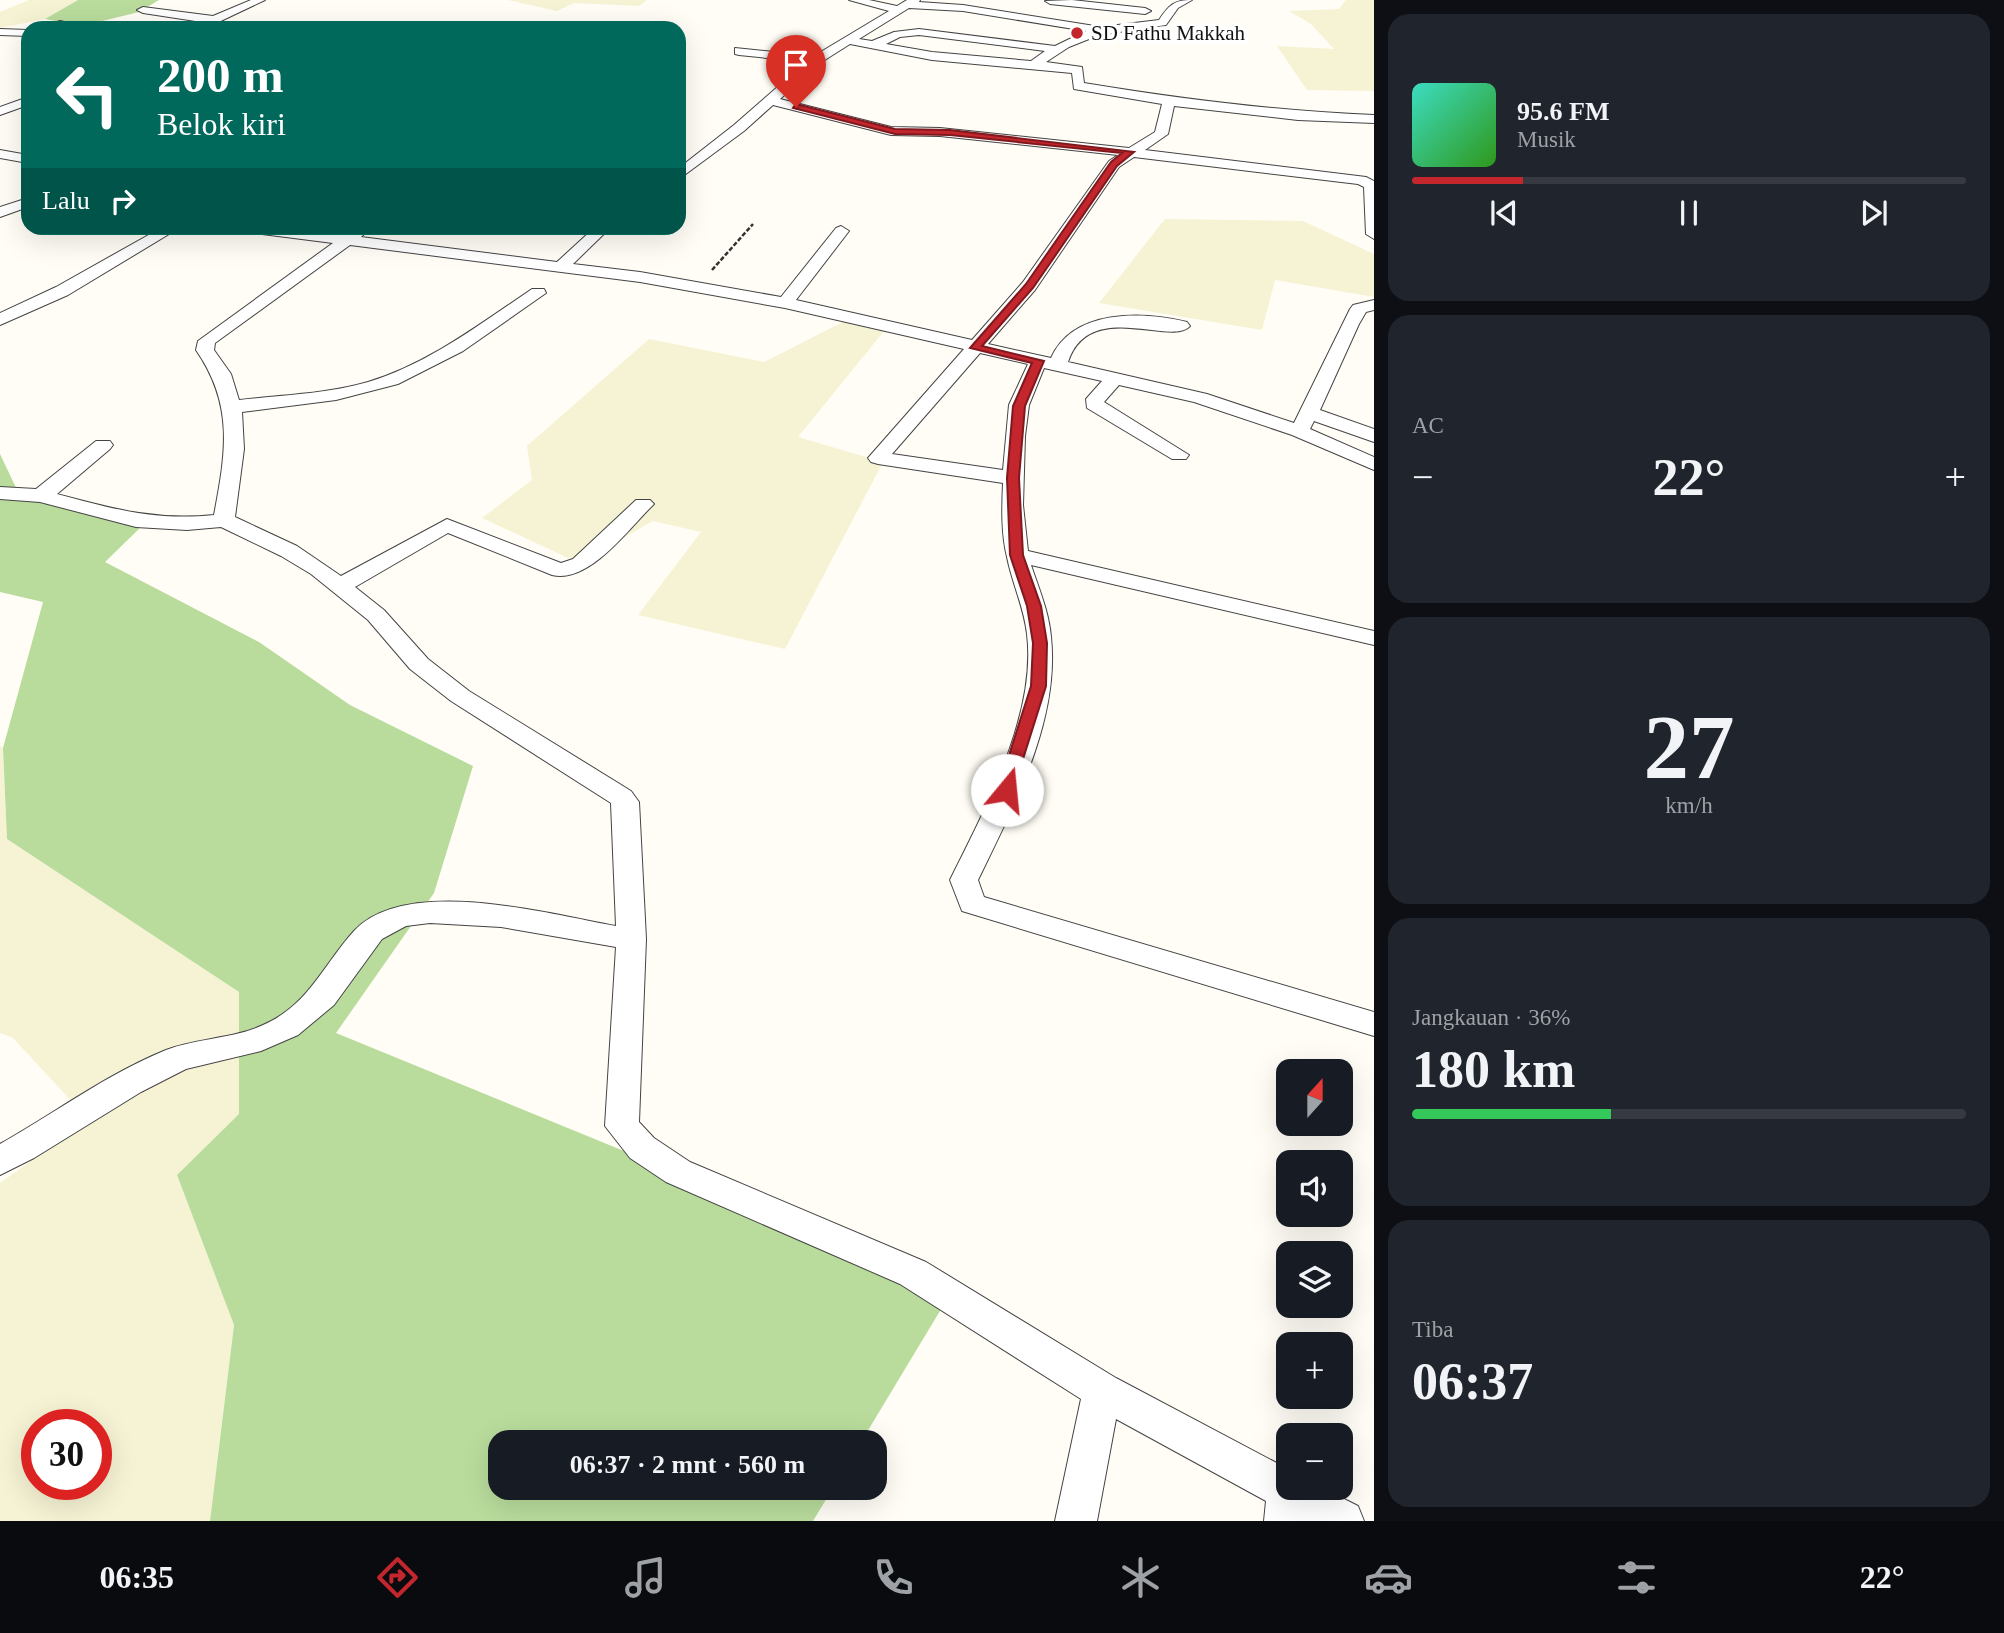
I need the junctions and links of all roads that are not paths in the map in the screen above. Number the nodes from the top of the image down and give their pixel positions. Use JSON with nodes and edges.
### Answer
{"nodes":[{"id":1,"x":260,"y":0,"type":"edge"},
{"id":2,"x":854,"y":0,"type":"edge"},
{"id":3,"x":1187,"y":0,"type":"edge"},
{"id":4,"x":1050,"y":1,"type":"edge"},
{"id":5,"x":906,"y":5,"type":"edge"},
{"id":6,"x":143,"y":10,"type":"dead end"},
{"id":7,"x":1168,"y":13,"type":"junction"},
{"id":8,"x":215,"y":20,"type":"joint"},
{"id":9,"x":1098,"y":30,"type":"junction"},
{"id":10,"x":2,"y":32,"type":"edge"},
{"id":11,"x":21,"y":33,"type":"edge"},
{"id":12,"x":847,"y":40,"type":"junction"},
{"id":13,"x":871,"y":45,"type":"junction"},
{"id":14,"x":1054,"y":49,"type":"junction"},
{"id":15,"x":739,"y":51,"type":"dead end"},
{"id":16,"x":816,"y":60,"type":"junction"},
{"id":17,"x":1035,"y":65,"type":"junction"},
{"id":18,"x":770,"y":100,"type":"junction"},
{"id":19,"x":1168,"y":100,"type":"junction"},
{"id":20,"x":21,"y":103,"type":"edge"},
{"id":21,"x":3,"y":107,"type":"edge"},
{"id":22,"x":1374,"y":119,"type":"edge"},
{"id":23,"x":1129,"y":152,"type":"junction"},
{"id":24,"x":0,"y":154,"type":"edge"},
{"id":25,"x":21,"y":158,"type":"edge"},
{"id":26,"x":686,"y":169,"type":"edge"},
{"id":27,"x":21,"y":204,"type":"edge"},
{"id":28,"x":0,"y":212,"type":"edge"},
{"id":29,"x":841,"y":231,"type":"dead end"},
{"id":30,"x":1374,"y":234,"type":"edge"},
{"id":31,"x":159,"y":235,"type":"edge"},
{"id":32,"x":354,"y":235,"type":"edge"},
{"id":33,"x":361,"y":235,"type":"edge"},
{"id":34,"x":594,"y":235,"type":"edge"},
{"id":35,"x":560,"y":267,"type":"junction"},
{"id":36,"x":538,"y":293,"type":"dead end"},
{"id":37,"x":785,"y":303,"type":"junction"},
{"id":38,"x":1374,"y":305,"type":"edge"},
{"id":39,"x":0,"y":320,"type":"edge"},
{"id":40,"x":1181,"y":326,"type":"dead end"},
{"id":41,"x":975,"y":348,"type":"junction"},
{"id":42,"x":1048,"y":363,"type":"junction"},
{"id":43,"x":1115,"y":378,"type":"junction"},
{"id":44,"x":232,"y":407,"type":"junction"},
{"id":45,"x":1310,"y":413,"type":"junction"},
{"id":46,"x":1299,"y":431,"type":"junction"},
{"id":47,"x":1374,"y":436,"type":"edge"},
{"id":48,"x":103,"y":446,"type":"dead end"},
{"id":49,"x":1179,"y":455,"type":"dead end"},
{"id":50,"x":1374,"y":464,"type":"edge"},
{"id":51,"x":1013,"y":478,"type":"junction"},
{"id":52,"x":0,"y":493,"type":"edge"},
{"id":53,"x":41,"y":496,"type":"junction"},
{"id":54,"x":643,"y":504,"type":"dead end"},
{"id":55,"x":225,"y":520,"type":"junction"},
{"id":56,"x":1017,"y":555,"type":"junction"},
{"id":57,"x":341,"y":585,"type":"junction"},
{"id":58,"x":1374,"y":638,"type":"edge"},
{"id":59,"x":631,"y":939,"type":"junction"},
{"id":60,"x":1374,"y":1024,"type":"edge"},
{"id":61,"x":0,"y":1161,"type":"edge"},
{"id":62,"x":1102,"y":1391,"type":"junction"},
{"id":63,"x":1286,"y":1506,"type":"edge"},
{"id":64,"x":1076,"y":1521,"type":"edge"},
{"id":65,"x":1343,"y":1521,"type":"edge"}],
"edges":[{"from":1,"to":8,"type":"street"},
{"from":2,"to":5,"type":"street"},
{"from":3,"to":7,"type":"street"},
{"from":4,"to":7,"type":"street"},
{"from":5,"to":9,"type":"street"},
{"from":5,"to":12,"type":"street"},
{"from":6,"to":8,"type":"street"},
{"from":7,"to":9,"type":"street"},
{"from":9,"to":14,"type":"street"},
{"from":10,"to":11,"type":"street"},
{"from":12,"to":13,"type":"street"},
{"from":12,"to":16,"type":"street"},
{"from":13,"to":14,"type":"street"},
{"from":13,"to":17,"type":"street"},
{"from":14,"to":17,"type":"street"},
{"from":15,"to":16,"type":"street"},
{"from":16,"to":18,"type":"street"},
{"from":17,"to":19,"type":"street"},
{"from":18,"to":23,"type":"street"},
{"from":18,"to":26,"type":"street"},
{"from":19,"to":22,"type":"street"},
{"from":19,"to":23,"type":"street"},
{"from":20,"to":21,"type":"street"},
{"from":23,"to":30,"type":"street"},
{"from":23,"to":41,"type":"street"},
{"from":24,"to":25,"type":"street"},
{"from":27,"to":28,"type":"street"},
{"from":29,"to":37,"type":"street"},
{"from":31,"to":39,"type":"street"},
{"from":32,"to":44,"type":"street"},
{"from":33,"to":35,"type":"street"},
{"from":34,"to":35,"type":"street"},
{"from":35,"to":37,"type":"street"},
{"from":36,"to":44,"type":"street"},
{"from":37,"to":41,"type":"street"},
{"from":38,"to":45,"type":"street"},
{"from":40,"to":42,"type":"street"},
{"from":41,"to":42,"type":"street"},
{"from":41,"to":51,"type":"street"},
{"from":42,"to":43,"type":"street"},
{"from":42,"to":51,"type":"street"},
{"from":43,"to":46,"type":"street"},
{"from":43,"to":49,"type":"street"},
{"from":44,"to":55,"type":"street"},
{"from":45,"to":46,"type":"street"},
{"from":45,"to":47,"type":"street"},
{"from":46,"to":50,"type":"street"},
{"from":48,"to":53,"type":"street"},
{"from":51,"to":56,"type":"street"},
{"from":52,"to":53,"type":"street"},
{"from":53,"to":55,"type":"street"},
{"from":54,"to":57,"type":"street"},
{"from":55,"to":57,"type":"street"},
{"from":56,"to":58,"type":"street"},
{"from":56,"to":60,"type":"street"},
{"from":57,"to":59,"type":"street"},
{"from":59,"to":61,"type":"street"},
{"from":59,"to":62,"type":"street"},
{"from":62,"to":63,"type":"street"},
{"from":62,"to":64,"type":"street"},
{"from":63,"to":65,"type":"street"}]}
